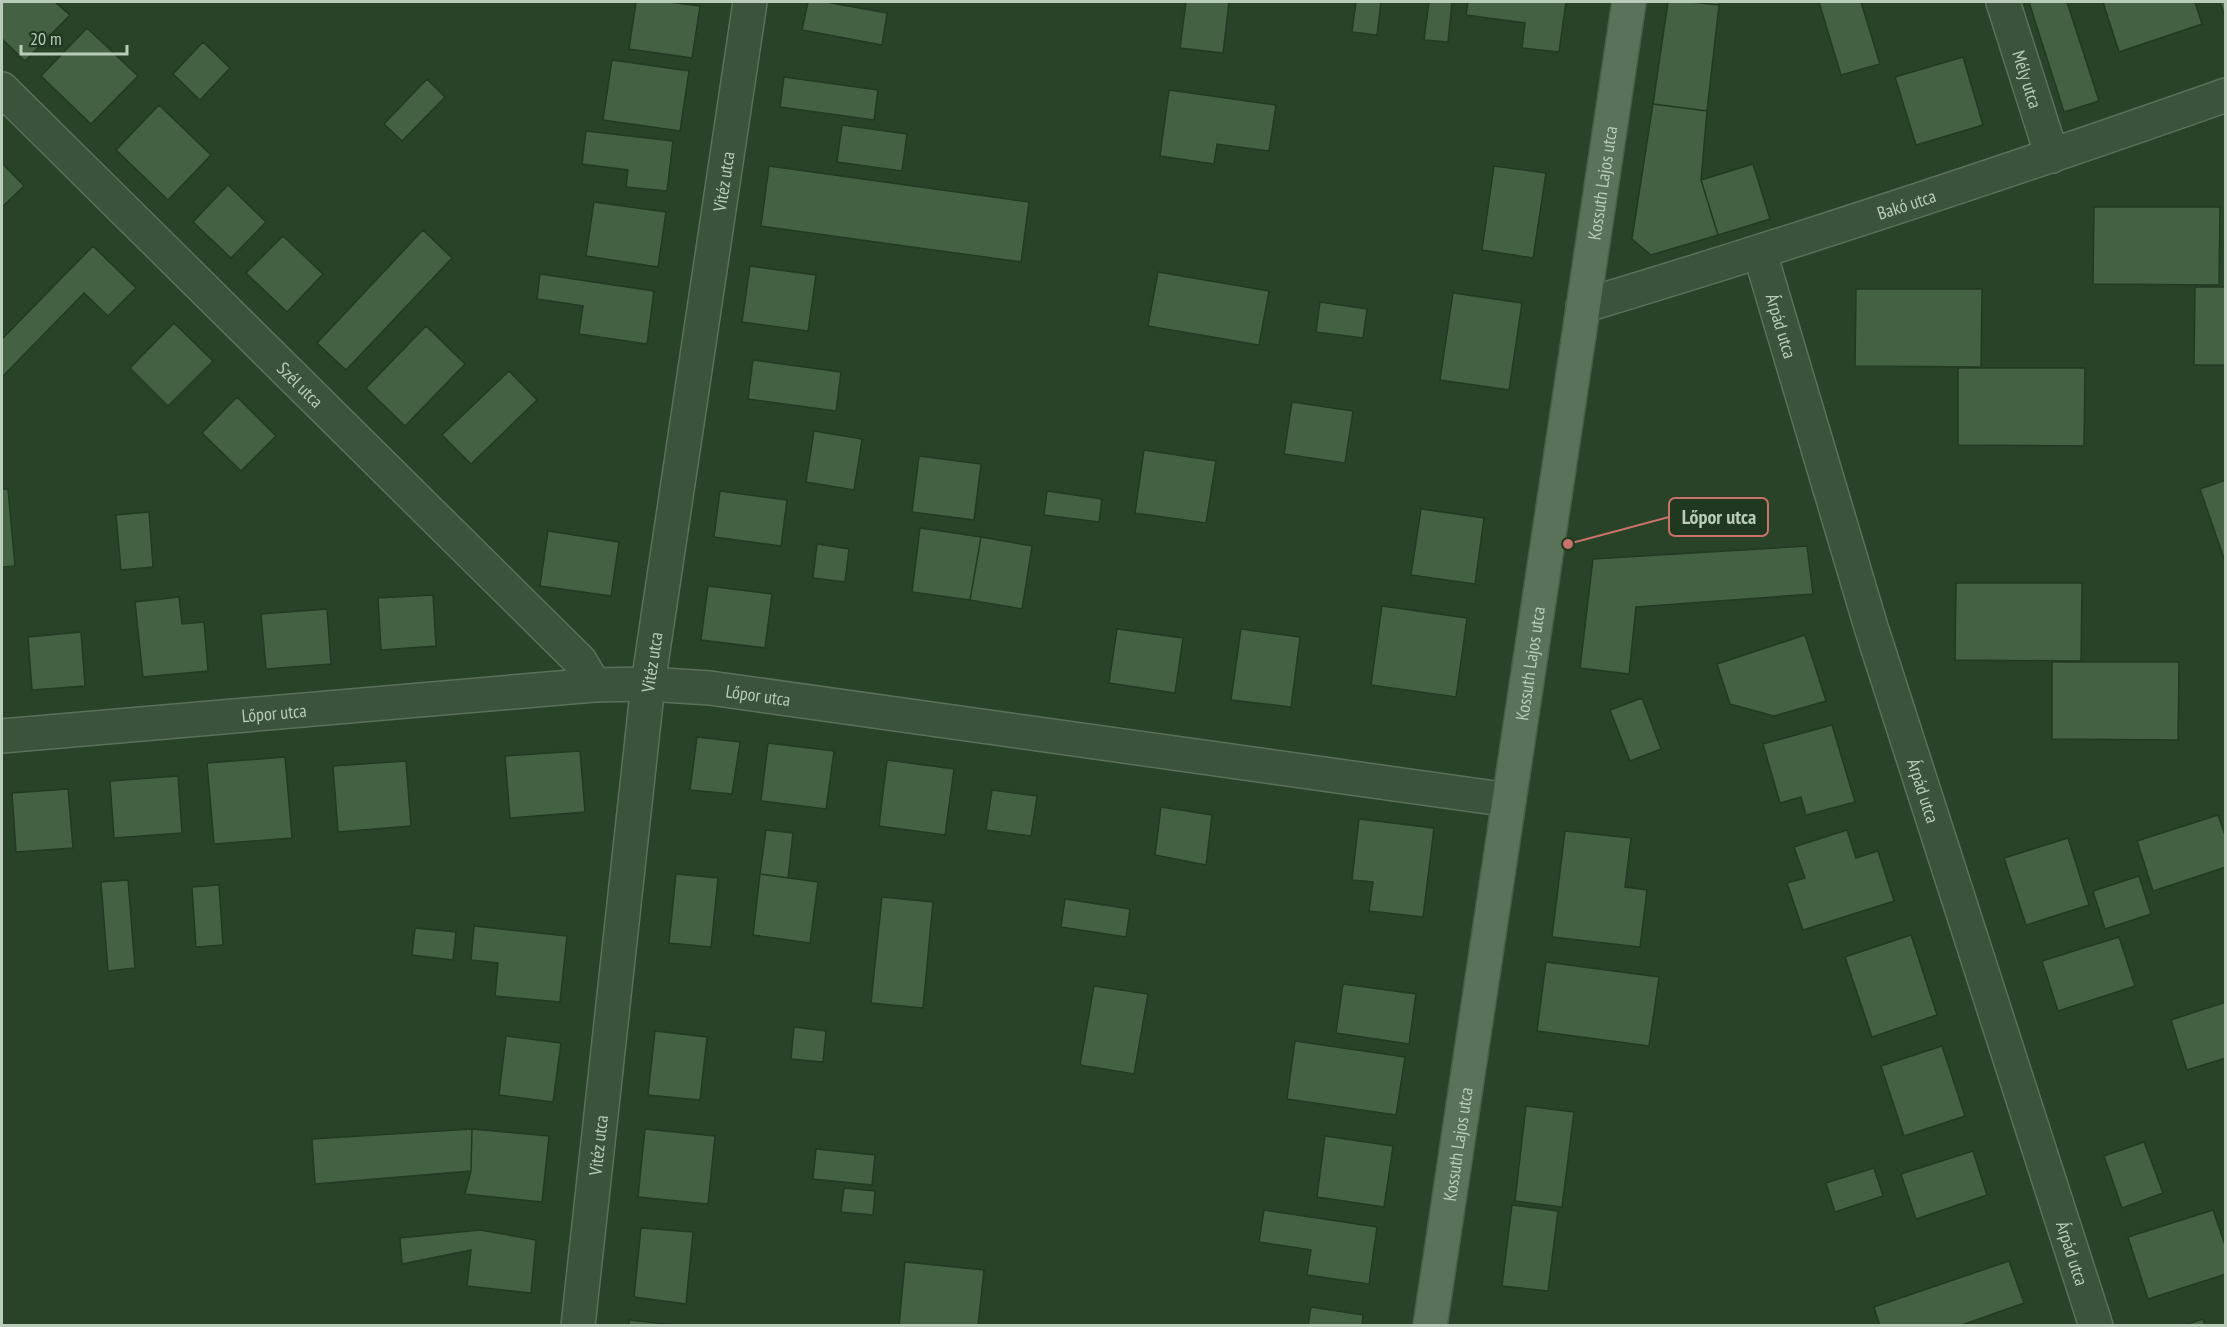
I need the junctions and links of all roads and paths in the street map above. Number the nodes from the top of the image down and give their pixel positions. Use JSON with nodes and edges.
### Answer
{"nodes":[{"id":1,"x":750,"y":2,"type":"edge"},
{"id":2,"x":1629,"y":2,"type":"edge"},
{"id":3,"x":2002,"y":2,"type":"edge"},
{"id":4,"x":2,"y":89,"type":"edge"},
{"id":5,"x":2226,"y":95,"type":"edge"},
{"id":6,"x":2052,"y":156,"type":"junction"},
{"id":7,"x":1760,"y":253,"type":"junction"},
{"id":8,"x":1583,"y":306,"type":"junction"},
{"id":9,"x":648,"y":684,"type":"junction"},
{"id":10,"x":594,"y":686,"type":"junction"},
{"id":11,"x":2,"y":736,"type":"edge"},
{"id":12,"x":1509,"y":800,"type":"junction"},
{"id":13,"x":578,"y":1326,"type":"edge"},
{"id":14,"x":1430,"y":1326,"type":"edge"},
{"id":15,"x":2096,"y":1326,"type":"edge"}],
"edges":[{"from":1,"to":9,"type":"street","name":"Vitéz utca"},
{"from":2,"to":8,"type":"main road","name":"Kossuth Lajos utca"},
{"from":3,"to":6,"type":"street","name":"Mély utca"},
{"from":4,"to":10,"type":"street","name":"Szél utca"},
{"from":5,"to":6,"type":"street","name":"Bakó utca"},
{"from":6,"to":7,"type":"street","name":"Bakó utca"},
{"from":7,"to":8,"type":"street","name":"Bakó utca"},
{"from":7,"to":15,"type":"street","name":"Árpád utca"},
{"from":8,"to":12,"type":"main road","name":"Kossuth Lajos utca"},
{"from":9,"to":10,"type":"street","name":"Lőpor utca"},
{"from":9,"to":12,"type":"street","name":"Lőpor utca"},
{"from":9,"to":13,"type":"street","name":"Vitéz utca"},
{"from":10,"to":11,"type":"street","name":"Lőpor utca"},
{"from":12,"to":14,"type":"main road","name":"Kossuth Lajos utca"}]}
